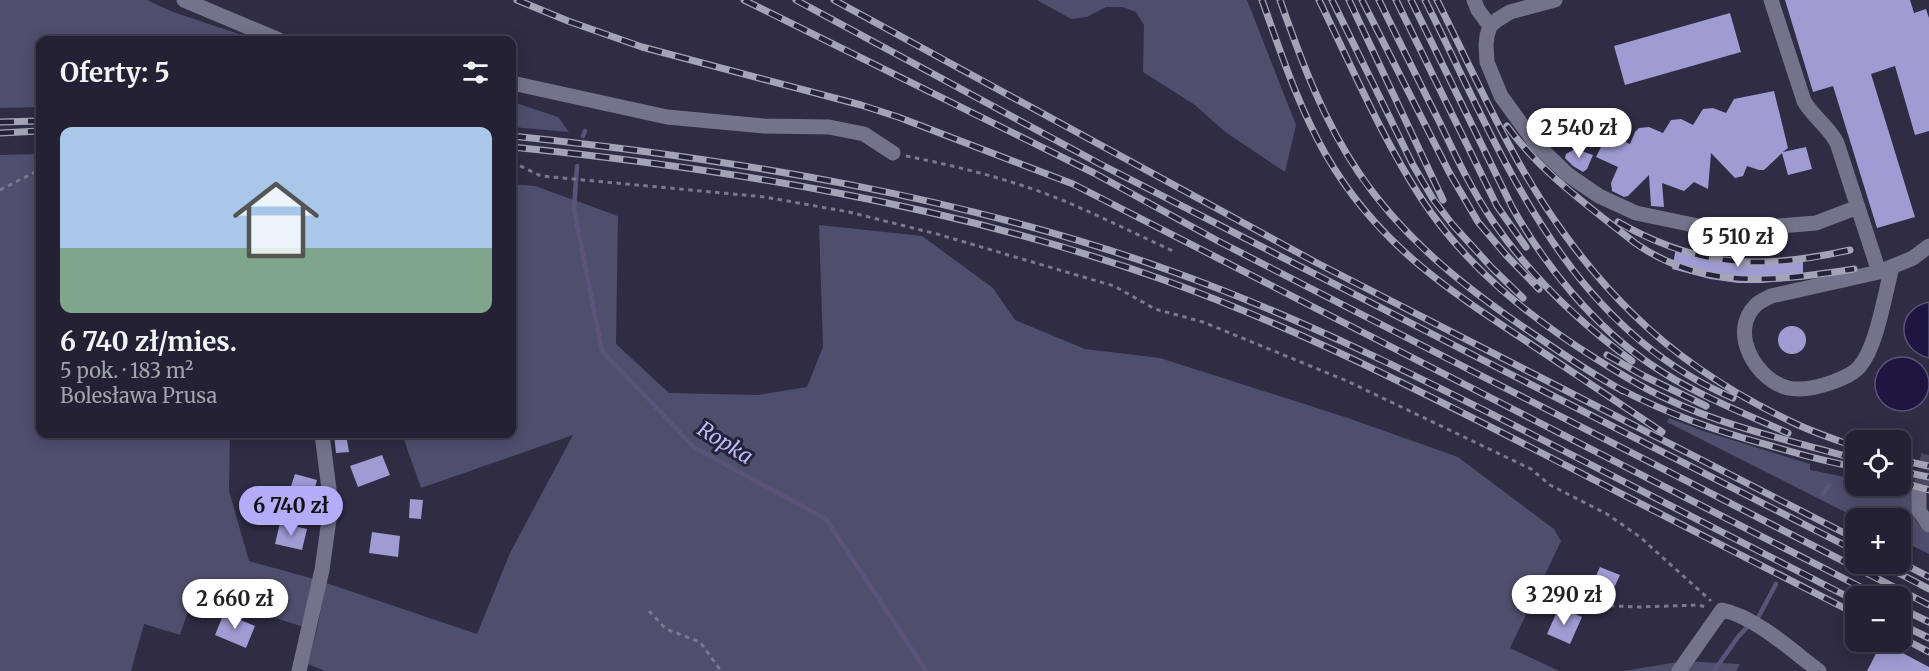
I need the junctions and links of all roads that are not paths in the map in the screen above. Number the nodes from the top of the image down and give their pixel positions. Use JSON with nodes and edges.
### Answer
{"nodes":[{"id":1,"x":184,"y":0,"type":"edge"},
{"id":2,"x":1474,"y":0,"type":"edge"},
{"id":3,"x":1555,"y":0,"type":"edge"},
{"id":4,"x":1771,"y":0,"type":"edge"},
{"id":5,"x":1521,"y":4,"type":"edge"},
{"id":6,"x":1490,"y":26,"type":"junction"},
{"id":7,"x":270,"y":36,"type":"edge"},
{"id":8,"x":516,"y":84,"type":"edge"},
{"id":9,"x":893,"y":153,"type":"road end"},
{"id":10,"x":1858,"y":207,"type":"junction"},
{"id":11,"x":1929,"y":246,"type":"edge"},
{"id":12,"x":1886,"y":269,"type":"junction"},
{"id":13,"x":323,"y":438,"type":"edge"},
{"id":14,"x":1919,"y":492,"type":"tunnel mouth"},
{"id":15,"x":1929,"y":525,"type":"edge"},
{"id":16,"x":299,"y":671,"type":"edge"},
{"id":17,"x":1679,"y":671,"type":"edge"},
{"id":18,"x":1819,"y":671,"type":"edge"}],
"edges":[{"from":1,"to":7,"type":"street"},
{"from":2,"to":6,"type":"street"},
{"from":3,"to":5,"type":"street"},
{"from":4,"to":10,"type":"street"},
{"from":5,"to":6,"type":"street"},
{"from":6,"to":10,"type":"street"},
{"from":8,"to":9,"type":"street"},
{"from":10,"to":12,"type":"street"},
{"from":11,"to":12,"type":"street"},
{"from":12,"to":12,"type":"street"},
{"from":13,"to":16,"type":"street"},
{"from":14,"to":15,"type":"street"},
{"from":17,"to":18,"type":"street"}]}
